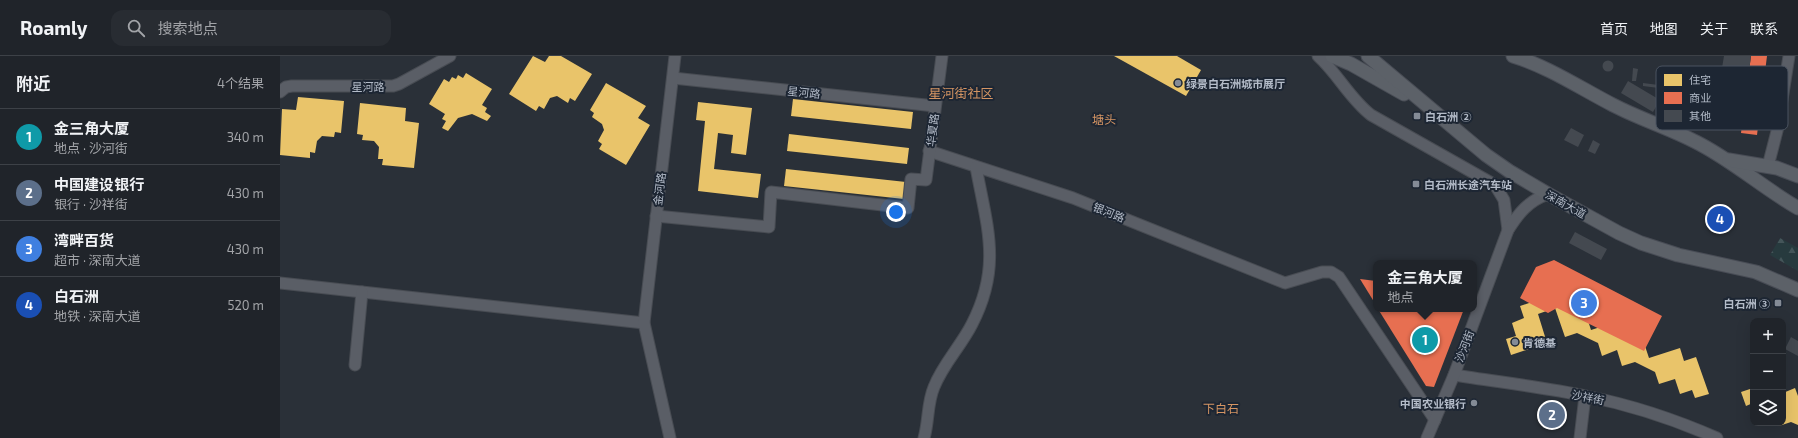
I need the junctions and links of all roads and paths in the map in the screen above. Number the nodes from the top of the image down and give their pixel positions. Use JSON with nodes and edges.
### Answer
{"nodes":[{"id":1,"x":450,"y":56,"type":"edge"},
{"id":2,"x":676,"y":56,"type":"edge"},
{"id":3,"x":942,"y":56,"type":"edge"},
{"id":4,"x":1318,"y":56,"type":"edge"},
{"id":5,"x":1332,"y":56,"type":"edge"},
{"id":6,"x":1368,"y":56,"type":"edge"},
{"id":7,"x":1513,"y":56,"type":"edge"},
{"id":8,"x":1789,"y":56,"type":"edge"},
{"id":9,"x":1787,"y":66,"type":"edge"},
{"id":10,"x":673,"y":78,"type":"junction"},
{"id":11,"x":280,"y":92,"type":"edge"},
{"id":12,"x":935,"y":106,"type":"junction"},
{"id":13,"x":1436,"y":111,"type":"junction"},
{"id":14,"x":1656,"y":125,"type":"edge"},
{"id":15,"x":1668,"y":130,"type":"edge"},
{"id":16,"x":1777,"y":130,"type":"edge"},
{"id":17,"x":929,"y":152,"type":"junction"},
{"id":18,"x":1727,"y":160,"type":"junction"},
{"id":19,"x":1768,"y":166,"type":"junction"},
{"id":20,"x":976,"y":167,"type":"junction"},
{"id":21,"x":1798,"y":176,"type":"edge"},
{"id":22,"x":1548,"y":194,"type":"junction"},
{"id":23,"x":1798,"y":208,"type":"edge"},
{"id":24,"x":656,"y":216,"type":"junction"},
{"id":25,"x":1508,"y":230,"type":"junction"},
{"id":26,"x":280,"y":283,"type":"edge"},
{"id":27,"x":1798,"y":290,"type":"edge"},
{"id":28,"x":362,"y":292,"type":"junction"},
{"id":29,"x":644,"y":323,"type":"junction"},
{"id":30,"x":355,"y":365,"type":"dead end"},
{"id":31,"x":1454,"y":375,"type":"junction"},
{"id":32,"x":1585,"y":396,"type":"junction"},
{"id":33,"x":1434,"y":420,"type":"junction"},
{"id":34,"x":670,"y":438,"type":"edge"},
{"id":35,"x":924,"y":438,"type":"edge"},
{"id":36,"x":1427,"y":438,"type":"edge"},
{"id":37,"x":1580,"y":438,"type":"edge"},
{"id":38,"x":1717,"y":438,"type":"edge"}],
"edges":[{"from":1,"to":11,"type":"street","name":"星河路"},
{"from":2,"to":10,"type":"street","name":"金河路"},
{"from":3,"to":12,"type":"street","name":"华夏路"},
{"from":4,"to":25,"type":"street"},
{"from":5,"to":13,"type":"main road"},
{"from":6,"to":13,"type":"main road","name":"深南大道"},
{"from":7,"to":14,"type":"main road"},
{"from":8,"to":9,"type":"street"},
{"from":10,"to":12,"type":"street","name":"星河路"},
{"from":10,"to":24,"type":"street","name":"金河路"},
{"from":12,"to":17,"type":"street","name":"华夏路"},
{"from":13,"to":22,"type":"main road","name":"深南大道"},
{"from":15,"to":18,"type":"main road"},
{"from":16,"to":19,"type":"street"},
{"from":17,"to":20,"type":"street","name":"银河路"},
{"from":17,"to":24,"type":"street","name":"华夏路"},
{"from":18,"to":19,"type":"main road"},
{"from":18,"to":23,"type":"main road"},
{"from":19,"to":21,"type":"main road"},
{"from":20,"to":33,"type":"street","name":"银河路"},
{"from":20,"to":35,"type":"street"},
{"from":22,"to":25,"type":"street","name":"沙河街"},
{"from":22,"to":27,"type":"main road","name":"深南大道"},
{"from":24,"to":29,"type":"street","name":"金河路"},
{"from":25,"to":31,"type":"street","name":"沙河街"},
{"from":26,"to":28,"type":"street"},
{"from":28,"to":29,"type":"street"},
{"from":28,"to":30,"type":"street"},
{"from":29,"to":34,"type":"street","name":"金河路"},
{"from":31,"to":32,"type":"street","name":"沙祥街"},
{"from":31,"to":33,"type":"street","name":"沙河街"},
{"from":32,"to":37,"type":"street"},
{"from":32,"to":38,"type":"street","name":"沙祥街"},
{"from":33,"to":36,"type":"street","name":"沙河街"}]}
